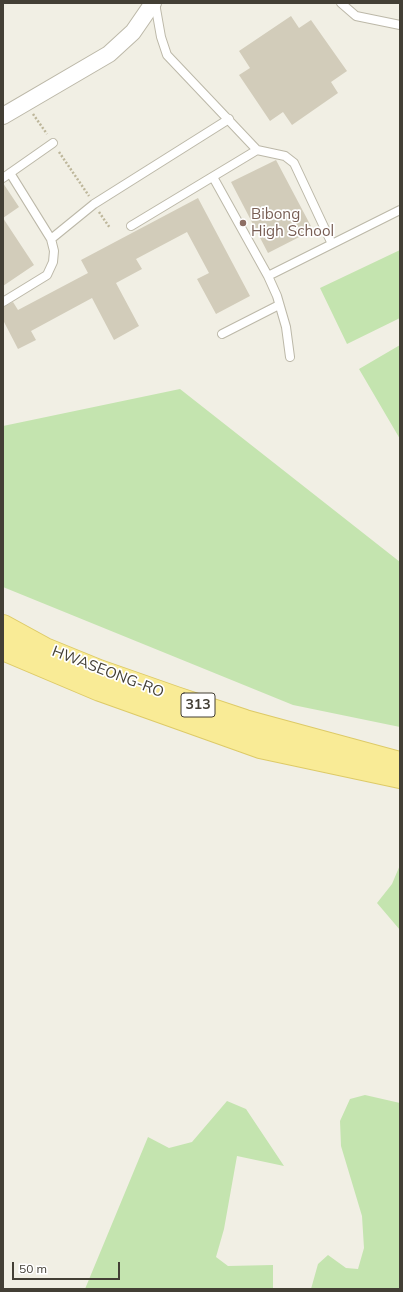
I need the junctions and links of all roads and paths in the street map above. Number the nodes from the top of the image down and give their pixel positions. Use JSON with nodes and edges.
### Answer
{"nodes":[{"id":1,"x":154,"y":3,"type":"edge"},
{"id":2,"x":341,"y":3,"type":"edge"},
{"id":3,"x":400,"y":25,"type":"edge"},
{"id":4,"x":3,"y":116,"type":"edge"},
{"id":5,"x":36,"y":118,"type":"dead end"},
{"id":6,"x":229,"y":119,"type":"junction"},
{"id":7,"x":53,"y":143,"type":"junction"},
{"id":8,"x":258,"y":150,"type":"junction"},
{"id":9,"x":6,"y":176,"type":"edge"},
{"id":10,"x":213,"y":177,"type":"junction"},
{"id":11,"x":78,"y":180,"type":"dead end"},
{"id":12,"x":400,"y":210,"type":"edge"},
{"id":13,"x":131,"y":226,"type":"dead end"},
{"id":14,"x":51,"y":239,"type":"junction"},
{"id":15,"x":332,"y":244,"type":"junction"},
{"id":16,"x":268,"y":276,"type":"junction"},
{"id":17,"x":3,"y":302,"type":"edge"},
{"id":18,"x":279,"y":305,"type":"junction"},
{"id":19,"x":222,"y":334,"type":"dead end"},
{"id":20,"x":290,"y":357,"type":"dead end"},
{"id":21,"x":3,"y":626,"type":"edge"},
{"id":22,"x":3,"y":649,"type":"edge"},
{"id":23,"x":400,"y":763,"type":"edge"},
{"id":24,"x":400,"y":777,"type":"edge"}],
"edges":[{"from":1,"to":4,"type":"street"},
{"from":1,"to":6,"type":"lane"},
{"from":2,"to":3,"type":"lane"},
{"from":5,"to":7,"type":"path"},
{"from":6,"to":8,"type":"lane"},
{"from":6,"to":14,"type":"lane"},
{"from":7,"to":9,"type":"lane"},
{"from":7,"to":11,"type":"path"},
{"from":8,"to":10,"type":"lane"},
{"from":8,"to":15,"type":"lane"},
{"from":9,"to":14,"type":"lane"},
{"from":10,"to":13,"type":"lane"},
{"from":10,"to":16,"type":"lane"},
{"from":12,"to":15,"type":"lane"},
{"from":14,"to":17,"type":"lane"},
{"from":15,"to":16,"type":"lane"},
{"from":16,"to":18,"type":"lane"},
{"from":18,"to":19,"type":"lane"},
{"from":18,"to":20,"type":"lane"},
{"from":21,"to":23,"type":"main road","name":"HWASEONG-RO","number":"313"},
{"from":22,"to":24,"type":"main road","name":"HWASEONG-RO","number":"313"}]}
